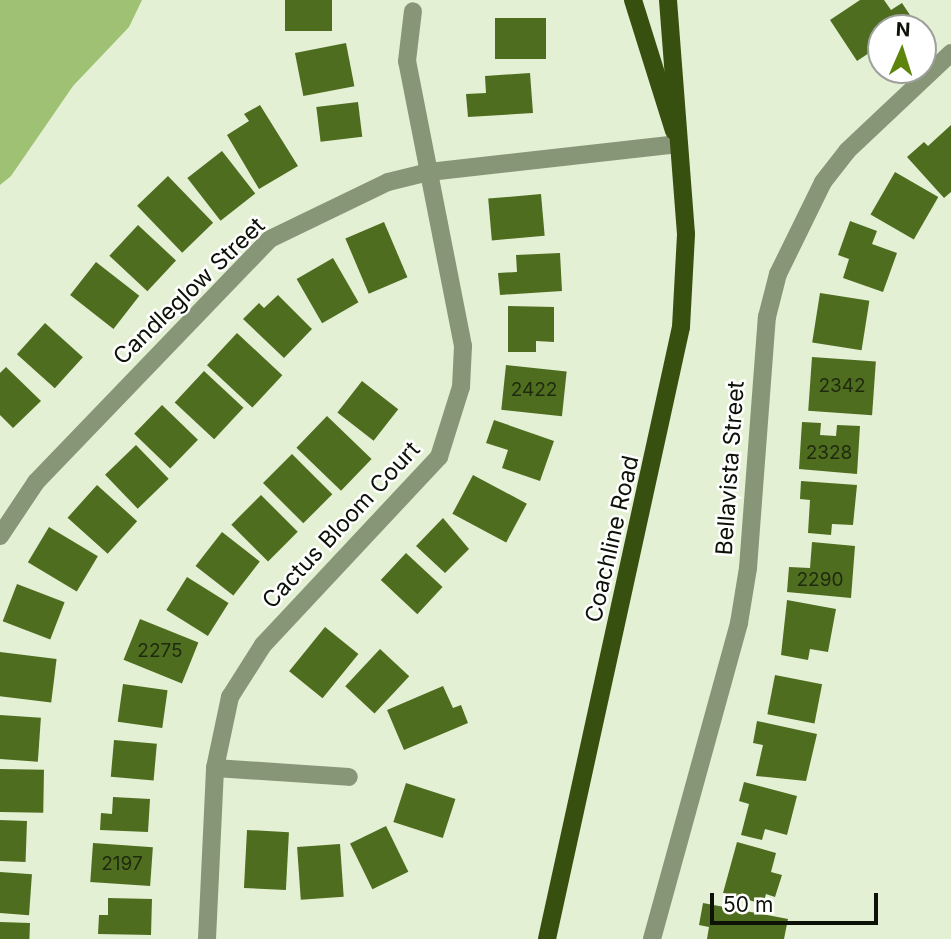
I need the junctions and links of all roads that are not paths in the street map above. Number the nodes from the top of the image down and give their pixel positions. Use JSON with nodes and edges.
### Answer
{"nodes":[{"id":1,"x":634,"y":0,"type":"edge"},
{"id":2,"x":668,"y":0,"type":"edge"},
{"id":3,"x":413,"y":11,"type":"dead end"},
{"id":4,"x":951,"y":53,"type":"edge"},
{"id":5,"x":678,"y":144,"type":"junction"},
{"id":6,"x":429,"y":172,"type":"junction"},
{"id":7,"x":0,"y":536,"type":"edge"},
{"id":8,"x":215,"y":768,"type":"junction"},
{"id":9,"x":349,"y":776,"type":"dead end"},
{"id":10,"x":207,"y":939,"type":"edge"},
{"id":11,"x":547,"y":939,"type":"edge"},
{"id":12,"x":652,"y":939,"type":"edge"}],
"edges":[{"from":1,"to":5,"type":"main road","name":"Coachline Road"},
{"from":2,"to":5,"type":"main road","name":"Coachline Road"},
{"from":3,"to":6,"type":"street","name":"Cactus Bloom Court"},
{"from":4,"to":12,"type":"street","name":"Bellavista Street"},
{"from":5,"to":6,"type":"street","name":"Candleglow Street"},
{"from":5,"to":11,"type":"main road","name":"Coachline Road"},
{"from":6,"to":7,"type":"street","name":"Candleglow Street"},
{"from":6,"to":8,"type":"street","name":"Cactus Bloom Court"},
{"from":8,"to":9,"type":"street"},
{"from":8,"to":10,"type":"street","name":"Cactus Bloom Court"}]}
